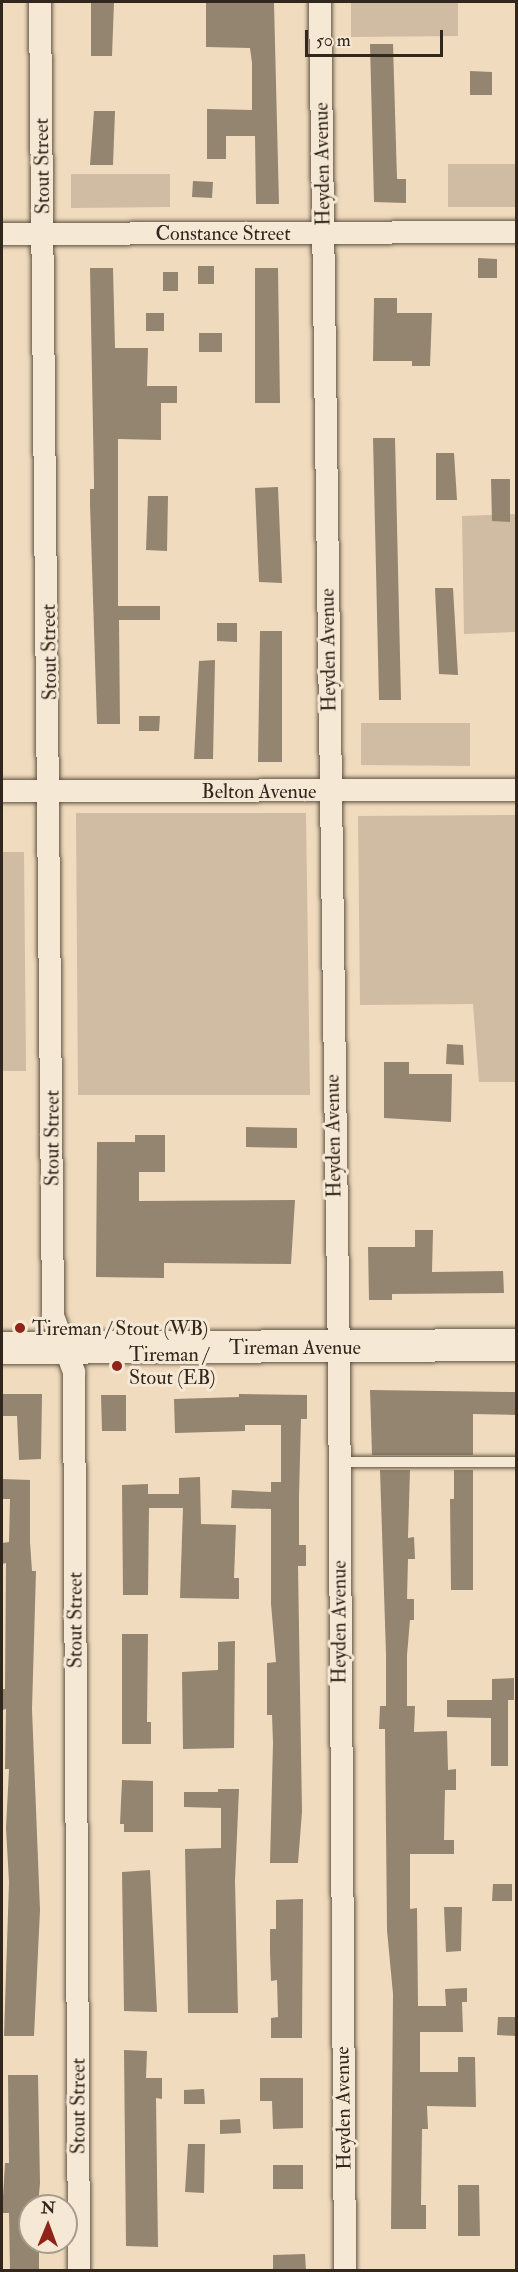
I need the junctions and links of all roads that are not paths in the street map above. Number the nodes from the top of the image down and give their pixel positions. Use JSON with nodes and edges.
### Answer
{"nodes":[{"id":1,"x":40,"y":2,"type":"edge"},
{"id":2,"x":320,"y":2,"type":"edge"},
{"id":3,"x":516,"y":232,"type":"edge"},
{"id":4,"x":322,"y":233,"type":"junction"},
{"id":5,"x":2,"y":234,"type":"edge"},
{"id":6,"x":43,"y":234,"type":"junction"},
{"id":7,"x":50,"y":790,"type":"junction"},
{"id":8,"x":516,"y":790,"type":"edge"},
{"id":9,"x":2,"y":791,"type":"edge"},
{"id":10,"x":329,"y":791,"type":"junction"},
{"id":11,"x":516,"y":1346,"type":"edge"},
{"id":12,"x":338,"y":1347,"type":"junction"},
{"id":13,"x":2,"y":1348,"type":"edge"},
{"id":14,"x":65,"y":1348,"type":"junction"},
{"id":15,"x":339,"y":1462,"type":"junction"},
{"id":16,"x":516,"y":1462,"type":"edge"},
{"id":17,"x":79,"y":2271,"type":"edge"},
{"id":18,"x":345,"y":2271,"type":"edge"}],
"edges":[{"from":1,"to":6,"type":"street","name":"Stout Street"},
{"from":2,"to":4,"type":"street","name":"Heyden Avenue"},
{"from":3,"to":4,"type":"street","name":"Constance Street"},
{"from":4,"to":6,"type":"street","name":"Constance Street"},
{"from":4,"to":10,"type":"street","name":"Heyden Avenue"},
{"from":5,"to":6,"type":"street","name":"Constance Street"},
{"from":6,"to":7,"type":"street","name":"Stout Street"},
{"from":7,"to":9,"type":"street","name":"Belton Avenue"},
{"from":7,"to":10,"type":"street","name":"Belton Avenue"},
{"from":7,"to":14,"type":"street","name":"Stout Street"},
{"from":8,"to":10,"type":"street","name":"Belton Avenue"},
{"from":10,"to":12,"type":"street","name":"Heyden Avenue"},
{"from":11,"to":12,"type":"street","name":"Tireman Avenue"},
{"from":12,"to":14,"type":"street","name":"Tireman Avenue"},
{"from":12,"to":15,"type":"street","name":"Heyden Avenue"},
{"from":13,"to":14,"type":"street","name":"Tireman Avenue"},
{"from":14,"to":17,"type":"street","name":"Stout Street"},
{"from":15,"to":16,"type":"lane"},
{"from":15,"to":18,"type":"street","name":"Heyden Avenue"}]}
